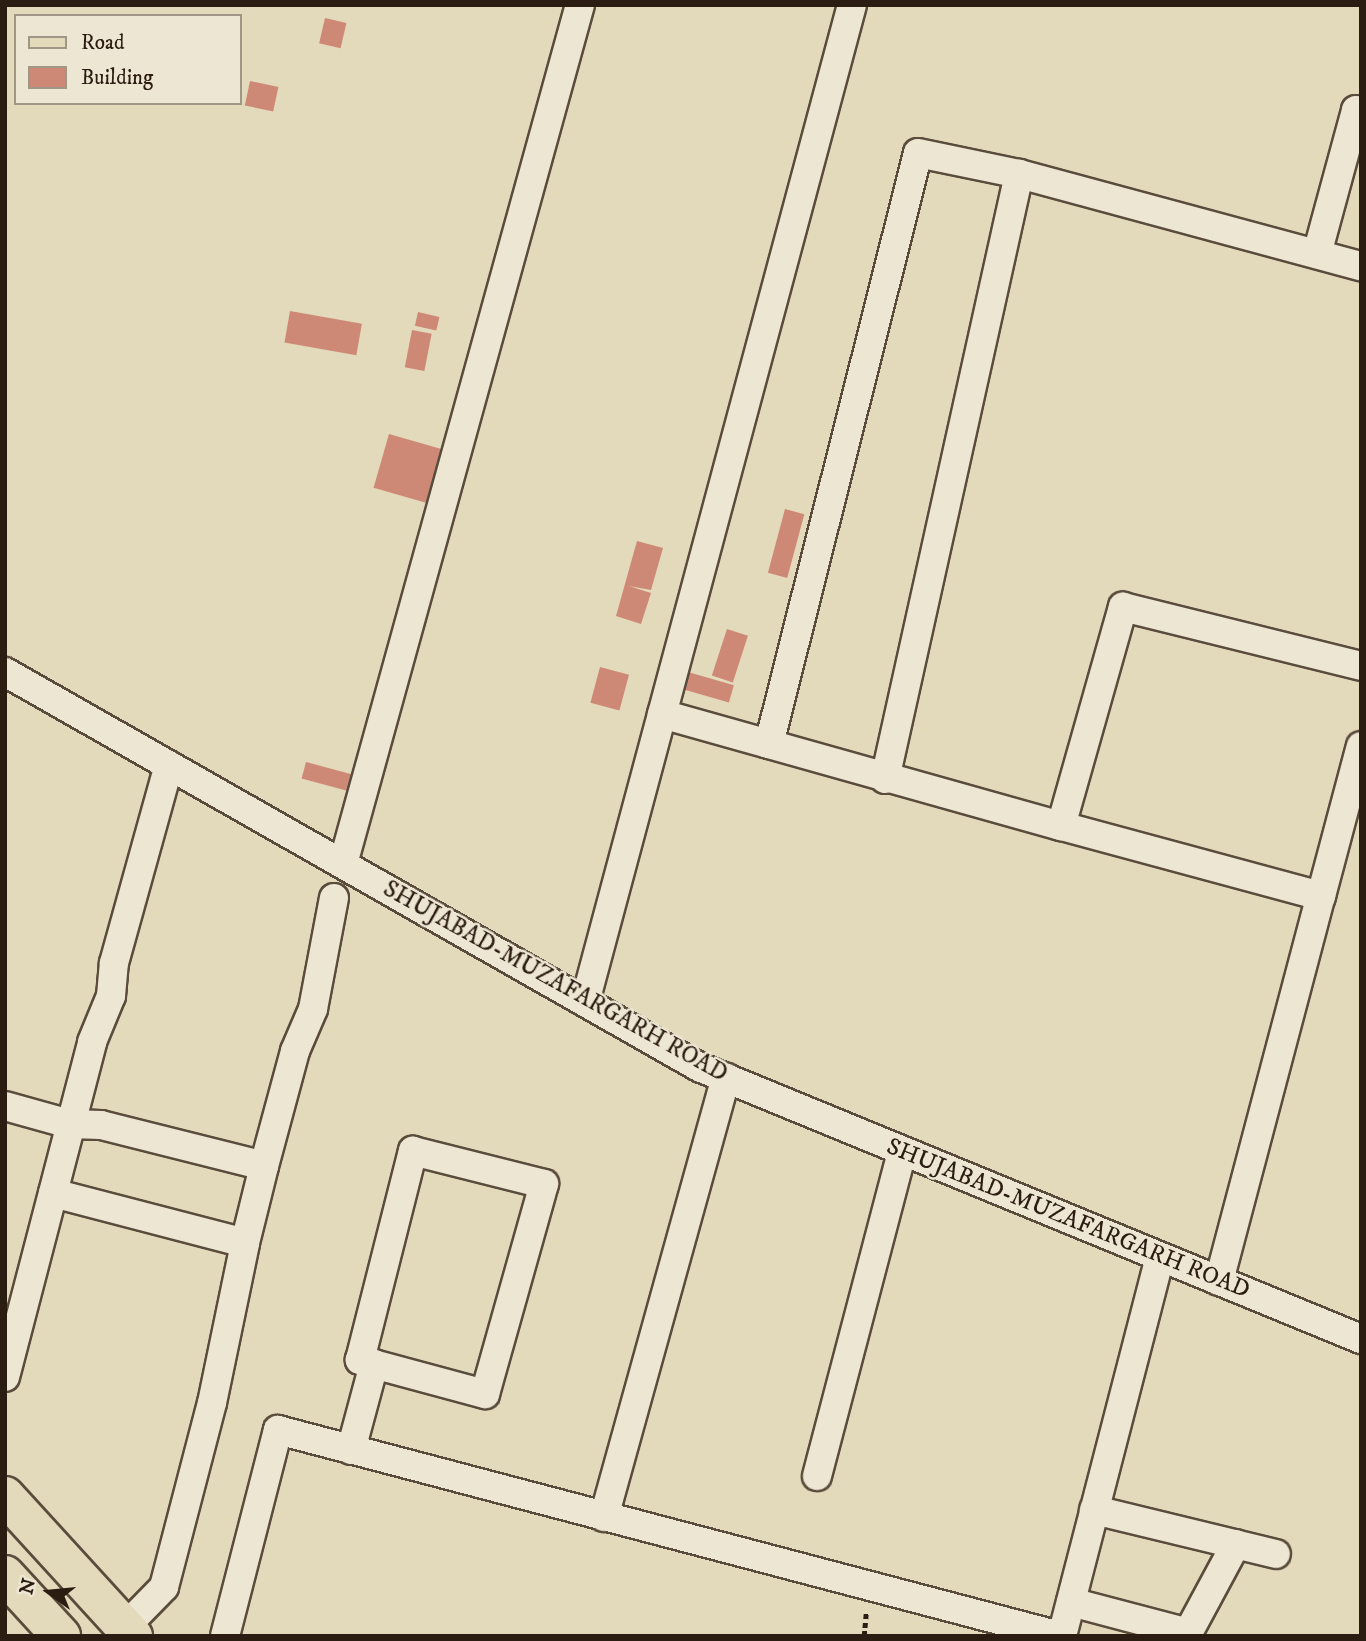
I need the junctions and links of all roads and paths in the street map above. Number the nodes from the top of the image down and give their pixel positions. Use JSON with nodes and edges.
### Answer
{"nodes":[{"id":1,"x":580,"y":5,"type":"edge"},
{"id":2,"x":852,"y":5,"type":"edge"},
{"id":3,"x":1361,"y":111,"type":"edge"},
{"id":4,"x":1019,"y":174,"type":"junction"},
{"id":5,"x":1317,"y":254,"type":"junction"},
{"id":6,"x":1361,"y":266,"type":"edge"},
{"id":7,"x":1361,"y":666,"type":"edge"},
{"id":8,"x":5,"y":672,"type":"edge"},
{"id":9,"x":662,"y":714,"type":"junction"},
{"id":10,"x":769,"y":744,"type":"junction"},
{"id":11,"x":1361,"y":746,"type":"edge"},
{"id":12,"x":169,"y":765,"type":"junction"},
{"id":13,"x":886,"y":779,"type":"junction"},
{"id":14,"x":1061,"y":826,"type":"junction"},
{"id":15,"x":343,"y":864,"type":"junction"},
{"id":16,"x":1321,"y":896,"type":"junction"},
{"id":17,"x":334,"y":898,"type":"dead end"},
{"id":18,"x":585,"y":1002,"type":"junction"},
{"id":19,"x":726,"y":1078,"type":"junction"},
{"id":20,"x":5,"y":1107,"type":"edge"},
{"id":21,"x":70,"y":1124,"type":"junction"},
{"id":22,"x":902,"y":1151,"type":"junction"},
{"id":23,"x":264,"y":1167,"type":"junction"},
{"id":24,"x":53,"y":1193,"type":"junction"},
{"id":25,"x":245,"y":1243,"type":"junction"},
{"id":26,"x":1160,"y":1258,"type":"junction"},
{"id":27,"x":1219,"y":1281,"type":"junction"},
{"id":28,"x":1359,"y":1330,"type":"edge"},
{"id":29,"x":374,"y":1364,"type":"junction"},
{"id":30,"x":5,"y":1377,"type":"edge"},
{"id":31,"x":351,"y":1450,"type":"junction"},
{"id":32,"x":817,"y":1476,"type":"dead end"},
{"id":33,"x":5,"y":1496,"type":"edge"},
{"id":34,"x":1094,"y":1510,"type":"junction"},
{"id":35,"x":604,"y":1517,"type":"junction"},
{"id":36,"x":1236,"y":1544,"type":"junction"},
{"id":37,"x":1276,"y":1554,"type":"dead end"},
{"id":38,"x":5,"y":1575,"type":"edge"},
{"id":39,"x":1071,"y":1602,"type":"junction"},
{"id":40,"x":129,"y":1631,"type":"edge"},
{"id":41,"x":1187,"y":1634,"type":"edge"},
{"id":42,"x":61,"y":1636,"type":"edge"},
{"id":43,"x":225,"y":1636,"type":"edge"},
{"id":44,"x":1061,"y":1636,"type":"edge"}],
"edges":[{"from":1,"to":15,"type":"street"},
{"from":2,"to":9,"type":"street"},
{"from":3,"to":5,"type":"street"},
{"from":4,"to":5,"type":"street"},
{"from":4,"to":10,"type":"street"},
{"from":4,"to":13,"type":"street"},
{"from":5,"to":6,"type":"street"},
{"from":7,"to":14,"type":"street"},
{"from":8,"to":12,"type":"street","name":"SHUJABAD-MUZAFARGARH ROAD"},
{"from":9,"to":10,"type":"street"},
{"from":9,"to":18,"type":"street"},
{"from":10,"to":13,"type":"street"},
{"from":11,"to":16,"type":"street"},
{"from":12,"to":15,"type":"street","name":"SHUJABAD-MUZAFARGARH ROAD"},
{"from":12,"to":21,"type":"street"},
{"from":13,"to":14,"type":"street"},
{"from":14,"to":16,"type":"street"},
{"from":15,"to":18,"type":"street","name":"SHUJABAD-MUZAFARGARH ROAD"},
{"from":16,"to":27,"type":"street"},
{"from":17,"to":23,"type":"street"},
{"from":18,"to":19,"type":"street","name":"SHUJABAD-MUZAFARGARH ROAD"},
{"from":19,"to":22,"type":"street","name":"SHUJABAD-MUZAFARGARH ROAD"},
{"from":19,"to":35,"type":"street"},
{"from":20,"to":21,"type":"street"},
{"from":21,"to":23,"type":"street"},
{"from":21,"to":24,"type":"street"},
{"from":22,"to":26,"type":"street","name":"SHUJABAD-MUZAFARGARH ROAD"},
{"from":22,"to":32,"type":"street"},
{"from":23,"to":25,"type":"street"},
{"from":24,"to":25,"type":"street"},
{"from":24,"to":30,"type":"street"},
{"from":25,"to":40,"type":"street"},
{"from":26,"to":27,"type":"street","name":"SHUJABAD-MUZAFARGARH ROAD"},
{"from":26,"to":34,"type":"street"},
{"from":27,"to":28,"type":"street","name":"SHUJABAD-MUZAFARGARH ROAD"},
{"from":29,"to":29,"type":"street"},
{"from":29,"to":31,"type":"street"},
{"from":31,"to":35,"type":"street"},
{"from":31,"to":43,"type":"street"},
{"from":33,"to":40,"type":"main road"},
{"from":34,"to":36,"type":"street"},
{"from":34,"to":39,"type":"street"},
{"from":35,"to":44,"type":"street"},
{"from":36,"to":37,"type":"street"},
{"from":36,"to":41,"type":"street"},
{"from":38,"to":42,"type":"main road"},
{"from":39,"to":41,"type":"street"},
{"from":39,"to":44,"type":"street"}]}
